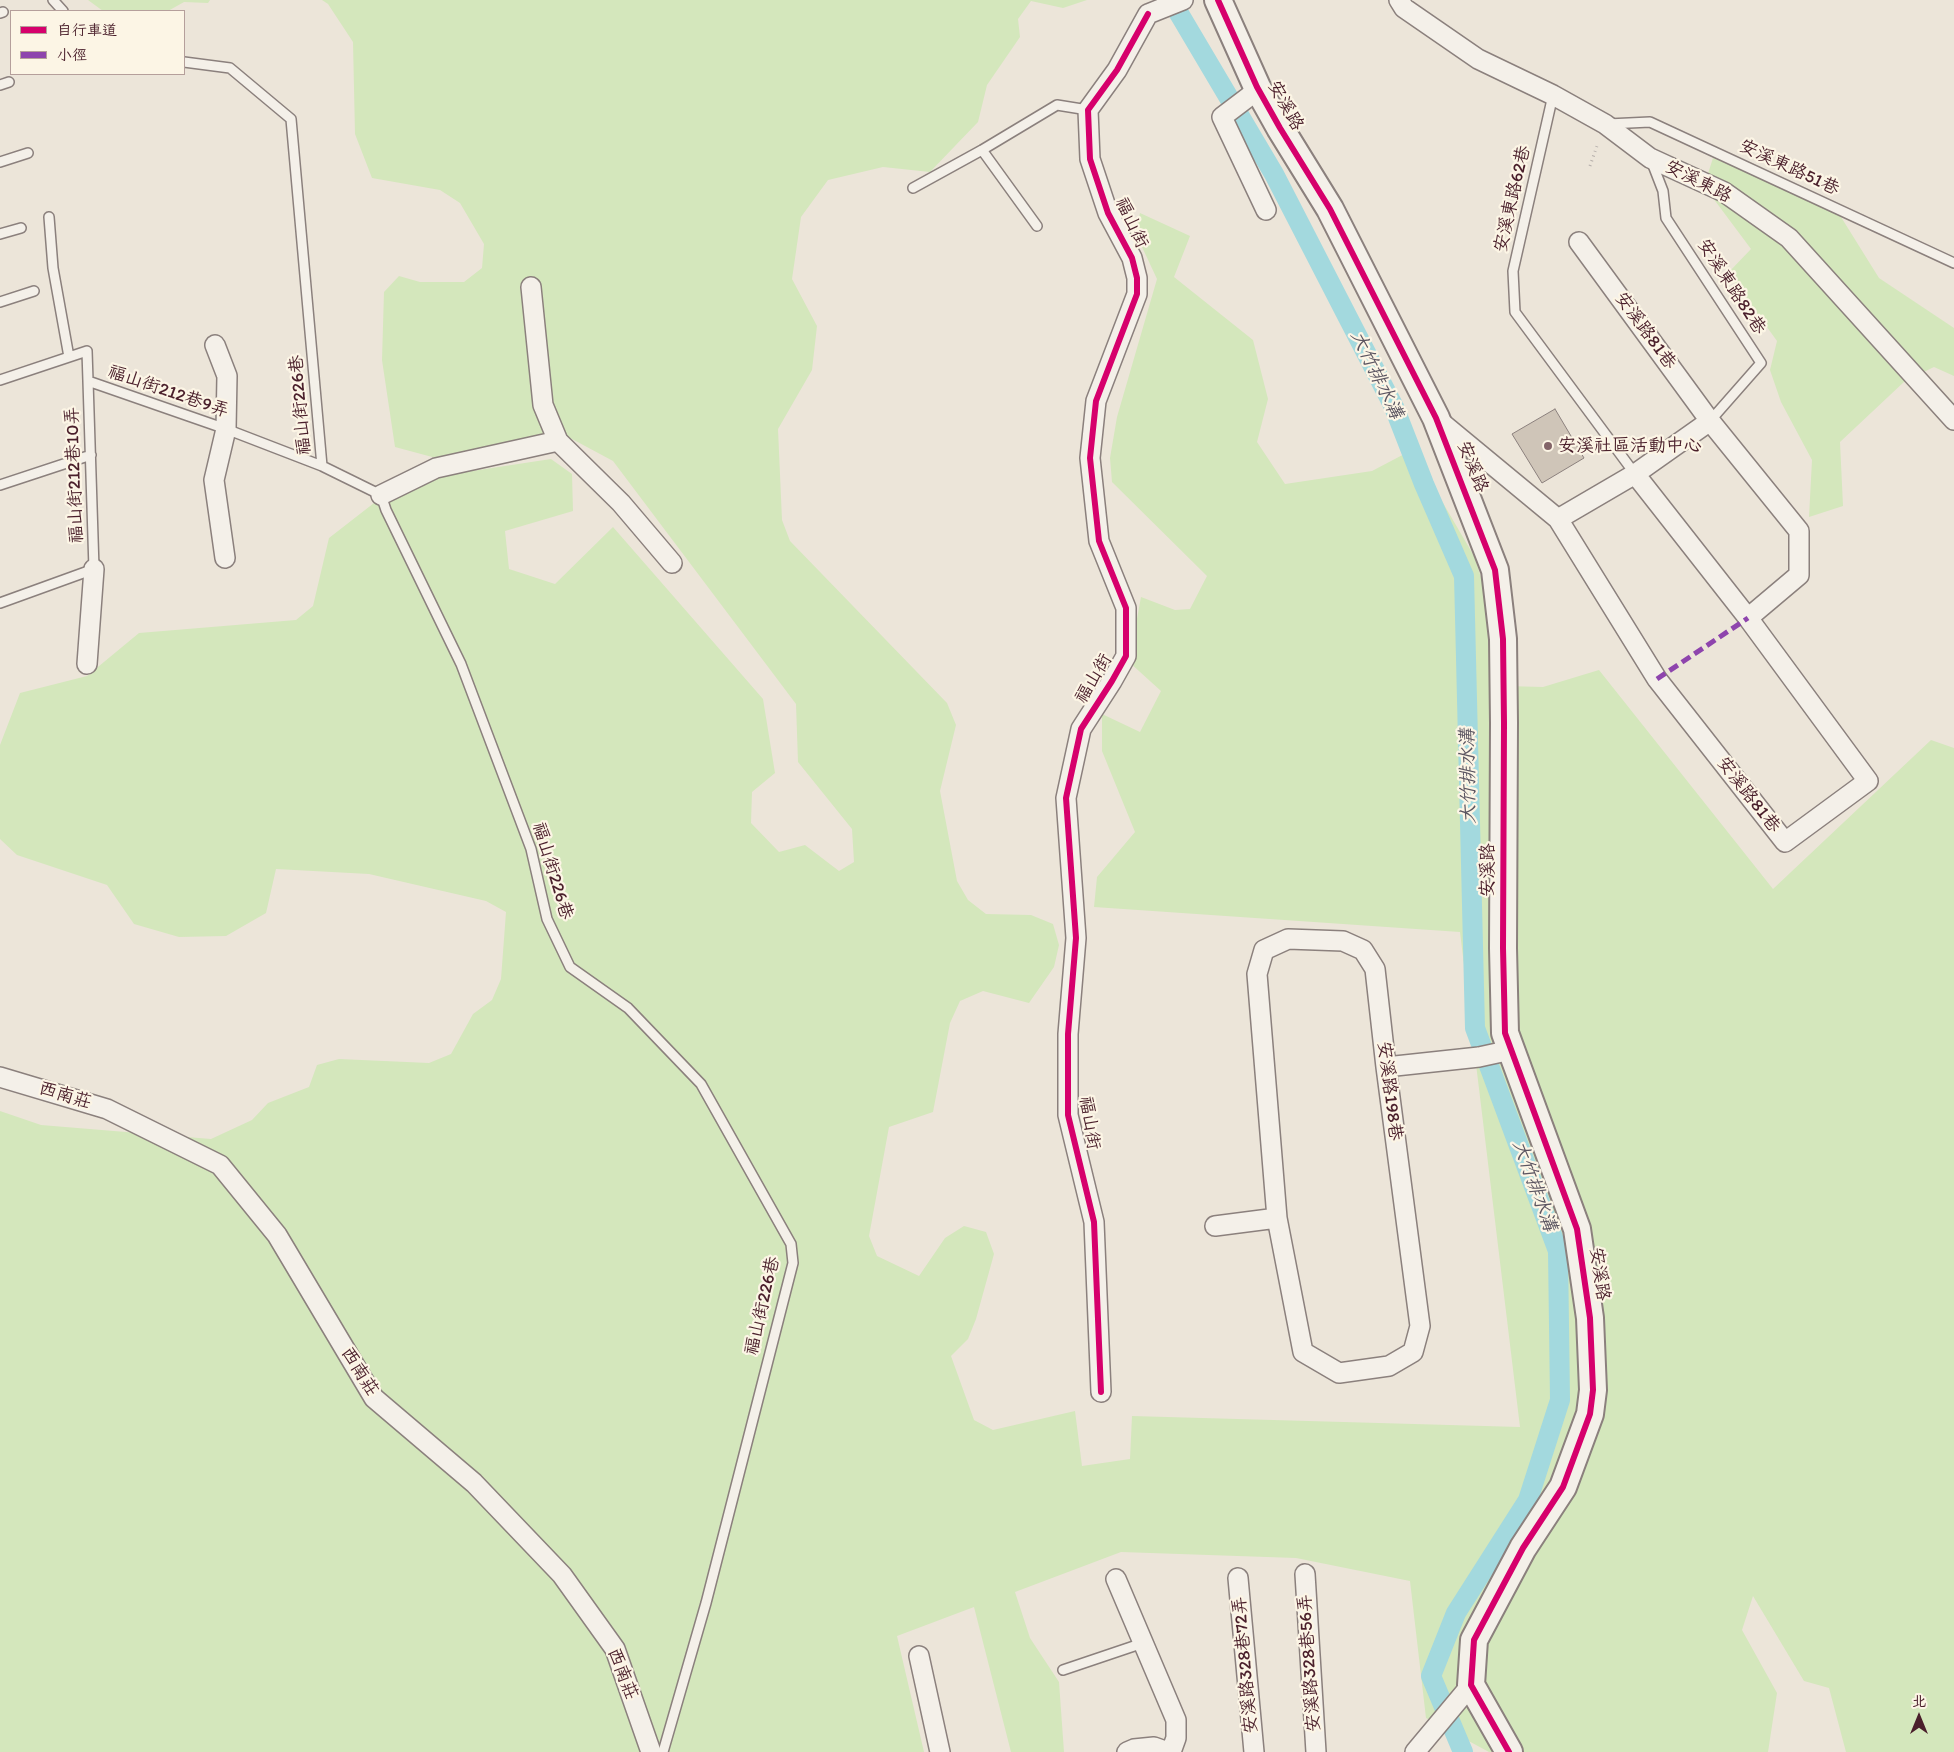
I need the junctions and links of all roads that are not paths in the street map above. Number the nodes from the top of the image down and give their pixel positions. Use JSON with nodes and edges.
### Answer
{"nodes":[{"id":1,"x":52,"y":0,"type":"edge"},
{"id":2,"x":1183,"y":0,"type":"edge"},
{"id":3,"x":1218,"y":0,"type":"edge"},
{"id":4,"x":1399,"y":0,"type":"edge"},
{"id":5,"x":1145,"y":7,"type":"edge"},
{"id":6,"x":62,"y":10,"type":"edge"},
{"id":7,"x":185,"y":62,"type":"edge"},
{"id":8,"x":1254,"y":91,"type":"junction"},
{"id":9,"x":1553,"y":95,"type":"junction"},
{"id":10,"x":1088,"y":110,"type":"junction"},
{"id":11,"x":1605,"y":124,"type":"junction"},
{"id":12,"x":982,"y":150,"type":"junction"},
{"id":13,"x":28,"y":153,"type":"dead end"},
{"id":14,"x":1650,"y":158,"type":"junction"},
{"id":15,"x":0,"y":162,"type":"edge"},
{"id":16,"x":913,"y":188,"type":"dead end"},
{"id":17,"x":1266,"y":210,"type":"dead end"},
{"id":18,"x":49,"y":217,"type":"dead end"},
{"id":19,"x":1036,"y":226,"type":"dead end"},
{"id":20,"x":21,"y":228,"type":"dead end"},
{"id":21,"x":0,"y":234,"type":"edge"},
{"id":22,"x":1579,"y":242,"type":"dead end"},
{"id":23,"x":1954,"y":263,"type":"edge"},
{"id":24,"x":531,"y":287,"type":"dead end"},
{"id":25,"x":34,"y":292,"type":"dead end"},
{"id":26,"x":0,"y":302,"type":"edge"},
{"id":27,"x":1515,"y":312,"type":"joint"},
{"id":28,"x":215,"y":345,"type":"dead end"},
{"id":29,"x":69,"y":357,"type":"junction"},
{"id":30,"x":0,"y":380,"type":"edge"},
{"id":31,"x":88,"y":381,"type":"junction"},
{"id":32,"x":1436,"y":418,"type":"junction"},
{"id":33,"x":1954,"y":420,"type":"edge"},
{"id":34,"x":1710,"y":421,"type":"junction"},
{"id":35,"x":226,"y":429,"type":"junction"},
{"id":36,"x":558,"y":441,"type":"junction"},
{"id":37,"x":91,"y":455,"type":"junction"},
{"id":38,"x":322,"y":466,"type":"junction"},
{"id":39,"x":1635,"y":474,"type":"junction"},
{"id":40,"x":0,"y":485,"type":"edge"},
{"id":41,"x":381,"y":495,"type":"junction"},
{"id":42,"x":1558,"y":519,"type":"junction"},
{"id":43,"x":225,"y":558,"type":"dead end"},
{"id":44,"x":672,"y":563,"type":"dead end"},
{"id":45,"x":94,"y":569,"type":"junction"},
{"id":46,"x":0,"y":603,"type":"edge"},
{"id":47,"x":1748,"y":618,"type":"junction"},
{"id":48,"x":87,"y":664,"type":"dead end"},
{"id":49,"x":1505,"y":1051,"type":"junction"},
{"id":50,"x":1386,"y":1067,"type":"junction"},
{"id":51,"x":0,"y":1077,"type":"edge"},
{"id":52,"x":1276,"y":1218,"type":"junction"},
{"id":53,"x":1215,"y":1226,"type":"dead end"},
{"id":54,"x":1101,"y":1392,"type":"dead end"},
{"id":55,"x":1304,"y":1574,"type":"dead end"},
{"id":56,"x":1238,"y":1578,"type":"dead end"},
{"id":57,"x":1116,"y":1579,"type":"dead end"},
{"id":58,"x":1142,"y":1643,"type":"junction"},
{"id":59,"x":919,"y":1656,"type":"dead end"},
{"id":60,"x":1063,"y":1670,"type":"dead end"},
{"id":61,"x":1471,"y":1685,"type":"junction"},
{"id":62,"x":651,"y":1752,"type":"edge"},
{"id":63,"x":663,"y":1752,"type":"edge"},
{"id":64,"x":940,"y":1752,"type":"edge"},
{"id":65,"x":1127,"y":1752,"type":"edge"},
{"id":66,"x":1169,"y":1752,"type":"edge"},
{"id":67,"x":1254,"y":1752,"type":"edge"},
{"id":68,"x":1316,"y":1752,"type":"edge"},
{"id":69,"x":1415,"y":1752,"type":"edge"},
{"id":70,"x":1509,"y":1752,"type":"edge"}],
"edges":[{"from":1,"to":6,"type":"lane"},
{"from":2,"to":5,"type":"street"},
{"from":3,"to":8,"type":"street","name":"安溪路"},
{"from":4,"to":9,"type":"street","name":"安溪東路"},
{"from":5,"to":10,"type":"street"},
{"from":7,"to":38,"type":"lane","name":"福山街226巷"},
{"from":8,"to":17,"type":"street"},
{"from":8,"to":32,"type":"street","name":"安溪路"},
{"from":9,"to":11,"type":"street","name":"安溪東路"},
{"from":9,"to":27,"type":"lane","name":"安溪東路62巷"},
{"from":10,"to":12,"type":"lane"},
{"from":10,"to":54,"type":"street","name":"福山街"},
{"from":11,"to":14,"type":"street","name":"安溪東路"},
{"from":11,"to":23,"type":"lane","name":"安溪東路51巷"},
{"from":12,"to":16,"type":"lane"},
{"from":12,"to":19,"type":"lane"},
{"from":13,"to":15,"type":"lane"},
{"from":14,"to":33,"type":"street","name":"安溪東路"},
{"from":14,"to":34,"type":"lane","name":"安溪東路82巷"},
{"from":18,"to":29,"type":"lane"},
{"from":20,"to":21,"type":"lane"},
{"from":22,"to":34,"type":"street","name":"安溪路81巷"},
{"from":24,"to":36,"type":"street"},
{"from":25,"to":26,"type":"lane"},
{"from":27,"to":39,"type":"lane","name":"安溪路81巷"},
{"from":28,"to":35,"type":"street"},
{"from":29,"to":30,"type":"lane","name":"福山街212巷9弄"},
{"from":29,"to":31,"type":"lane","name":"福山街212巷9弄"},
{"from":31,"to":35,"type":"lane","name":"福山街212巷9弄"},
{"from":31,"to":37,"type":"lane","name":"福山街212巷10弄"},
{"from":32,"to":42,"type":"street","name":"安溪路81巷"},
{"from":32,"to":49,"type":"street","name":"安溪路"},
{"from":34,"to":39,"type":"street"},
{"from":34,"to":47,"type":"street","name":"安溪路81巷"},
{"from":35,"to":38,"type":"lane","name":"福山街212巷9弄"},
{"from":35,"to":43,"type":"street"},
{"from":36,"to":41,"type":"street"},
{"from":36,"to":44,"type":"street"},
{"from":37,"to":40,"type":"lane"},
{"from":37,"to":45,"type":"lane","name":"福山街212巷10弄"},
{"from":38,"to":41,"type":"lane","name":"福山街226巷"},
{"from":39,"to":42,"type":"street"},
{"from":39,"to":47,"type":"street","name":"安溪路81巷"},
{"from":41,"to":63,"type":"lane","name":"福山街226巷"},
{"from":42,"to":47,"type":"street","name":"安溪路81巷"},
{"from":45,"to":46,"type":"lane"},
{"from":45,"to":48,"type":"street"},
{"from":49,"to":50,"type":"street"},
{"from":49,"to":61,"type":"street","name":"安溪路"},
{"from":50,"to":52,"type":"street","name":"安溪路198巷"},
{"from":50,"to":52,"type":"street","name":"安溪路198巷"},
{"from":51,"to":62,"type":"street","name":"西南莊"},
{"from":52,"to":53,"type":"street"},
{"from":55,"to":68,"type":"street","name":"安溪路328巷56弄"},
{"from":56,"to":67,"type":"street","name":"安溪路328巷72弄"},
{"from":57,"to":58,"type":"street"},
{"from":58,"to":60,"type":"lane"},
{"from":58,"to":66,"type":"street"},
{"from":59,"to":64,"type":"street"},
{"from":61,"to":69,"type":"street"},
{"from":61,"to":70,"type":"street"},
{"from":65,"to":66,"type":"street"}]}
